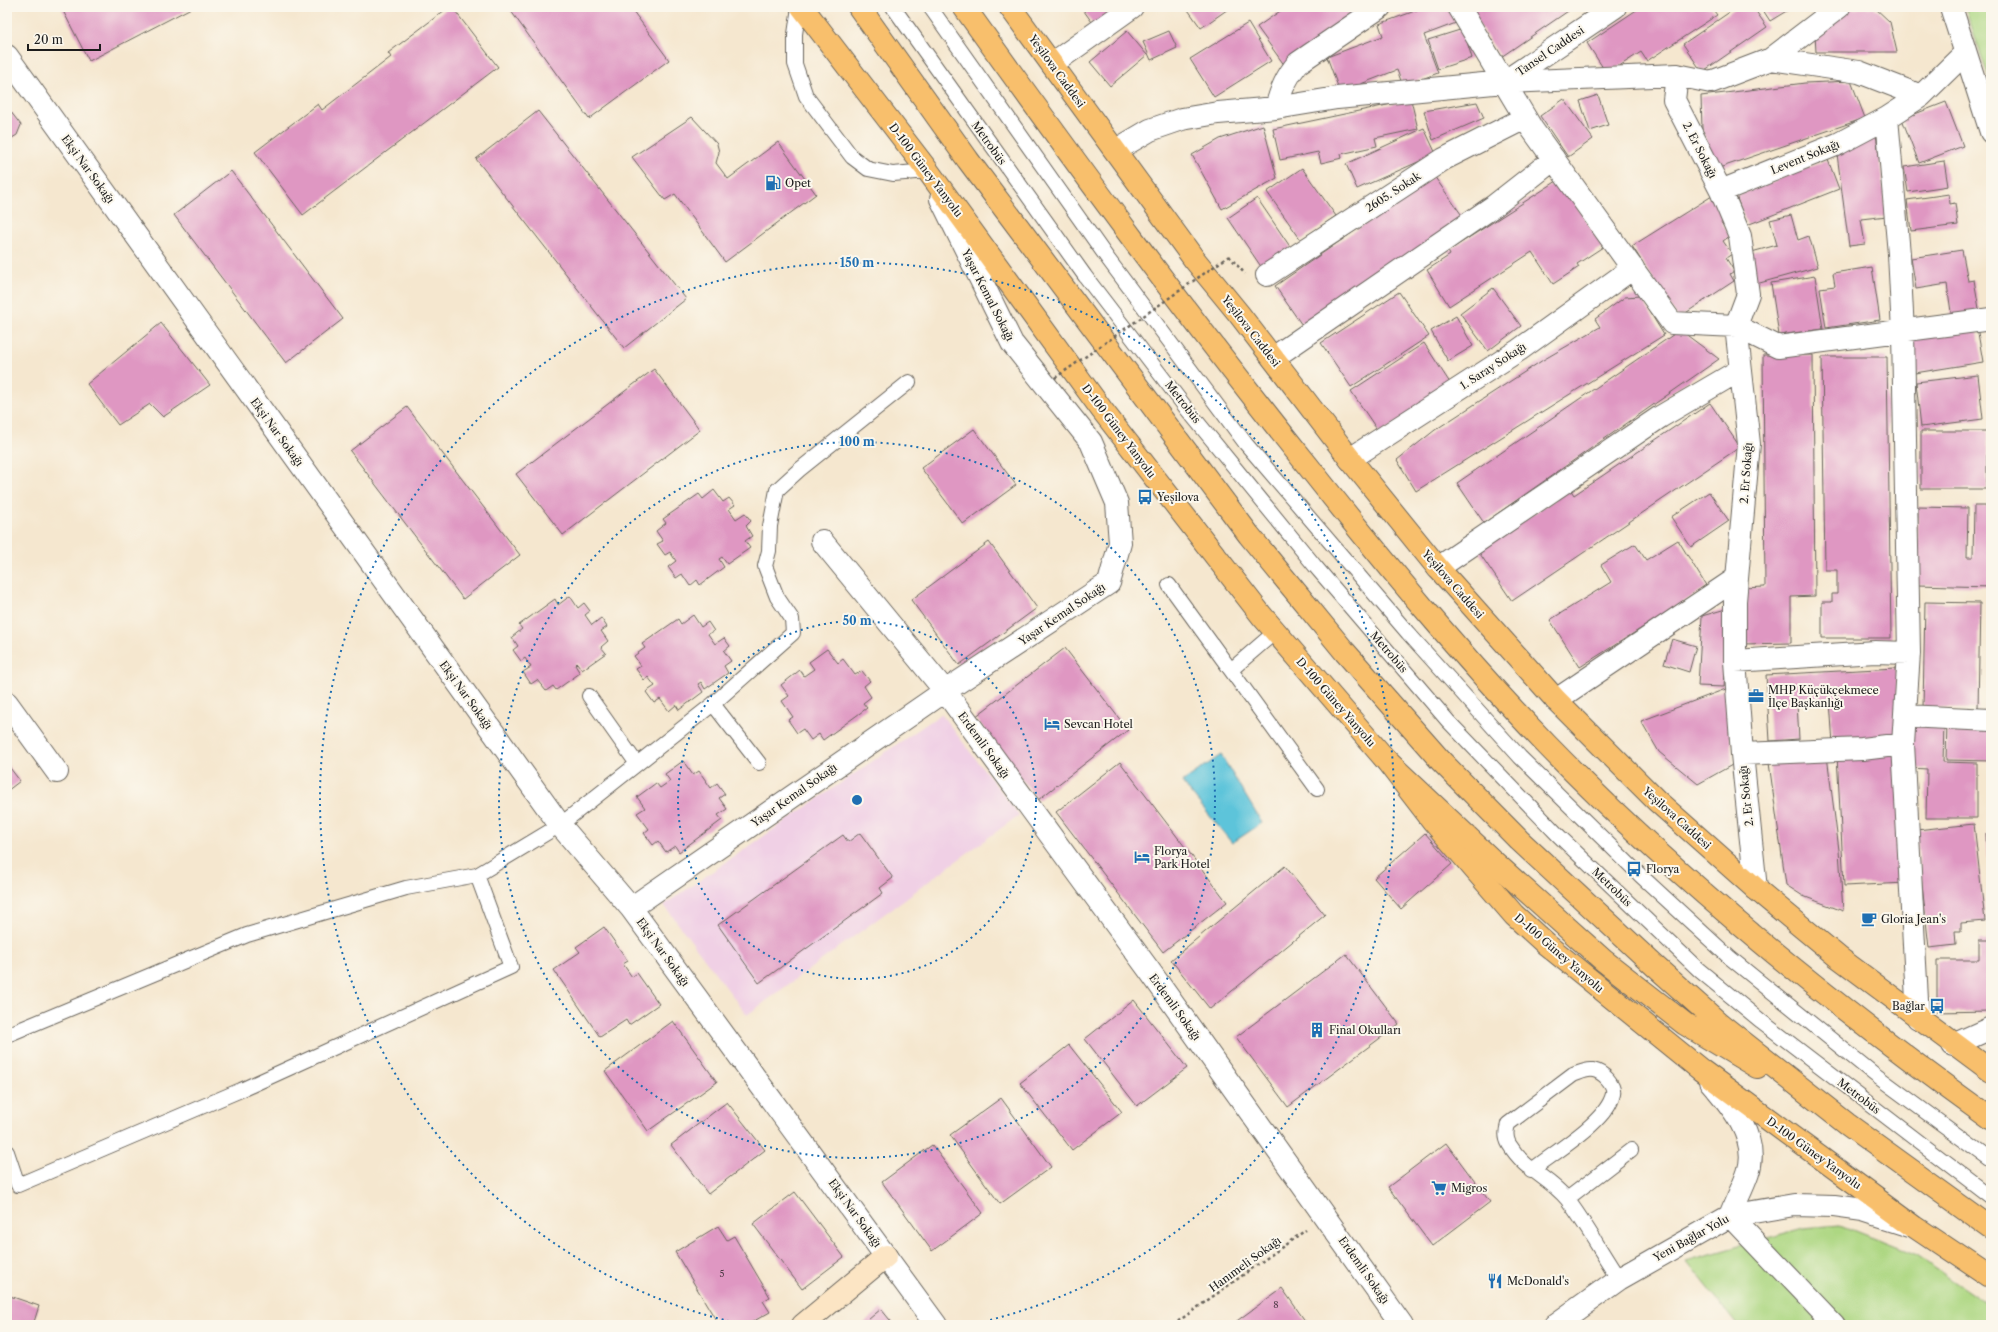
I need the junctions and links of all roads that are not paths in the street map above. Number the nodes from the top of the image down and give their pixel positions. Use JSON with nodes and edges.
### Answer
{"nodes":[{"id":1,"x":799,"y":7,"type":"edge"},
{"id":2,"x":802,"y":7,"type":"edge"},
{"id":3,"x":858,"y":7,"type":"edge"},
{"id":4,"x":893,"y":7,"type":"edge"},
{"id":5,"x":930,"y":7,"type":"edge"},
{"id":6,"x":964,"y":7,"type":"edge"},
{"id":7,"x":1010,"y":7,"type":"edge"},
{"id":8,"x":1132,"y":7,"type":"edge"},
{"id":9,"x":1380,"y":7,"type":"edge"},
{"id":10,"x":1459,"y":7,"type":"edge"},
{"id":11,"x":1615,"y":7,"type":"edge"},
{"id":12,"x":1839,"y":7,"type":"edge"},
{"id":13,"x":1951,"y":7,"type":"edge"},
{"id":14,"x":1965,"y":53,"type":"junction"},
{"id":15,"x":7,"y":56,"type":"edge"},
{"id":16,"x":1771,"y":59,"type":"junction"},
{"id":17,"x":1052,"y":64,"type":"junction"},
{"id":18,"x":1677,"y":75,"type":"junction"},
{"id":19,"x":1504,"y":82,"type":"junction"},
{"id":20,"x":1921,"y":96,"type":"junction"},
{"id":21,"x":1276,"y":108,"type":"junction"},
{"id":22,"x":1525,"y":118,"type":"junction"},
{"id":23,"x":1887,"y":118,"type":"junction"},
{"id":24,"x":1991,"y":132,"type":"edge"},
{"id":25,"x":1116,"y":150,"type":"junction"},
{"id":26,"x":1554,"y":159,"type":"junction"},
{"id":27,"x":928,"y":171,"type":"junction"},
{"id":28,"x":1721,"y":191,"type":"junction"},
{"id":29,"x":1633,"y":268,"type":"junction"},
{"id":30,"x":1267,"y":275,"type":"dead end"},
{"id":31,"x":1991,"y":319,"type":"edge"},
{"id":32,"x":1736,"y":326,"type":"junction"},
{"id":33,"x":1903,"y":332,"type":"junction"},
{"id":34,"x":1273,"y":358,"type":"junction"},
{"id":35,"x":1740,"y":370,"type":"junction"},
{"id":36,"x":909,"y":382,"type":"dead end"},
{"id":37,"x":1350,"y":459,"type":"junction"},
{"id":38,"x":822,"y":541,"type":"dead end"},
{"id":39,"x":1438,"y":568,"type":"junction"},
{"id":40,"x":1737,"y":578,"type":"junction"},
{"id":41,"x":1169,"y":585,"type":"dead end"},
{"id":42,"x":1275,"y":632,"type":"junction"},
{"id":43,"x":1909,"y":654,"type":"junction"},
{"id":44,"x":1735,"y":661,"type":"junction"},
{"id":45,"x":1231,"y":670,"type":"junction"},
{"id":46,"x":945,"y":691,"type":"junction"},
{"id":47,"x":589,"y":696,"type":"dead end"},
{"id":48,"x":1556,"y":700,"type":"junction"},
{"id":49,"x":7,"y":703,"type":"edge"},
{"id":50,"x":714,"y":704,"type":"junction"},
{"id":51,"x":1905,"y":716,"type":"junction"},
{"id":52,"x":1991,"y":720,"type":"edge"},
{"id":53,"x":1903,"y":744,"type":"junction"},
{"id":54,"x":1742,"y":754,"type":"junction"},
{"id":55,"x":1386,"y":760,"type":"junction"},
{"id":56,"x":759,"y":763,"type":"dead end"},
{"id":57,"x":637,"y":764,"type":"junction"},
{"id":58,"x":57,"y":772,"type":"dead end"},
{"id":59,"x":1317,"y":789,"type":"dead end"},
{"id":60,"x":560,"y":825,"type":"junction"},
{"id":61,"x":477,"y":875,"type":"junction"},
{"id":62,"x":1756,"y":889,"type":"junction"},
{"id":63,"x":631,"y":908,"type":"junction"},
{"id":64,"x":1918,"y":1018,"type":"junction"},
{"id":65,"x":1991,"y":1028,"type":"edge"},
{"id":66,"x":7,"y":1035,"type":"edge"},
{"id":67,"x":1953,"y":1045,"type":"junction"},
{"id":68,"x":1701,"y":1070,"type":"junction"},
{"id":69,"x":1991,"y":1071,"type":"edge"},
{"id":70,"x":1792,"y":1080,"type":"junction"},
{"id":71,"x":1991,"y":1119,"type":"edge"},
{"id":72,"x":1631,"y":1150,"type":"dead end"},
{"id":73,"x":7,"y":1152,"type":"edge"},
{"id":74,"x":1991,"y":1160,"type":"edge"},
{"id":75,"x":1532,"y":1171,"type":"junction"},
{"id":76,"x":1991,"y":1197,"type":"edge"},
{"id":77,"x":1566,"y":1199,"type":"junction"},
{"id":78,"x":1730,"y":1216,"type":"junction"},
{"id":79,"x":1915,"y":1226,"type":"junction"},
{"id":80,"x":1991,"y":1228,"type":"edge"},
{"id":81,"x":886,"y":1256,"type":"junction"},
{"id":82,"x":1991,"y":1278,"type":"edge"},
{"id":83,"x":1619,"y":1279,"type":"junction"},
{"id":84,"x":803,"y":1325,"type":"edge"},
{"id":85,"x":936,"y":1325,"type":"edge"},
{"id":86,"x":1402,"y":1325,"type":"edge"},
{"id":87,"x":1555,"y":1325,"type":"edge"},
{"id":88,"x":1834,"y":1325,"type":"edge"}],
"edges":[{"from":1,"to":27,"type":"lane"},
{"from":2,"to":27,"type":"main road","name":"D-100 Güney Yanyolu"},
{"from":3,"to":70,"type":"main road"},
{"from":4,"to":76,"type":"lane","name":"Metrobüs"},
{"from":5,"to":74,"type":"lane"},
{"from":6,"to":71,"type":"main road"},
{"from":7,"to":17,"type":"main road","name":"Yeşilova Caddesi"},
{"from":8,"to":17,"type":"street"},
{"from":9,"to":21,"type":"street"},
{"from":10,"to":19,"type":"street"},
{"from":11,"to":19,"type":"street","name":"Tansel Caddesi"},
{"from":12,"to":16,"type":"street"},
{"from":13,"to":14,"type":"street"},
{"from":14,"to":20,"type":"street","name":"Levent Sokağı"},
{"from":14,"to":24,"type":"street"},
{"from":15,"to":60,"type":"street","name":"Ekşi Nar Sokağı"},
{"from":16,"to":18,"type":"street"},
{"from":16,"to":20,"type":"street"},
{"from":17,"to":25,"type":"main road","name":"Yeşilova Caddesi"},
{"from":18,"to":19,"type":"street"},
{"from":18,"to":28,"type":"street","name":"2. Er Sokağı"},
{"from":19,"to":21,"type":"street"},
{"from":19,"to":22,"type":"street"},
{"from":20,"to":23,"type":"street","name":"Levent Sokağı"},
{"from":21,"to":25,"type":"street"},
{"from":22,"to":26,"type":"street"},
{"from":22,"to":30,"type":"street","name":"2605. Sokak"},
{"from":23,"to":28,"type":"street","name":"Levent Sokağı"},
{"from":23,"to":33,"type":"street"},
{"from":25,"to":34,"type":"main road","name":"Yeşilova Caddesi"},
{"from":26,"to":29,"type":"street"},
{"from":26,"to":34,"type":"street"},
{"from":27,"to":42,"type":"main road","name":"D-100 Güney Yanyolu"},
{"from":27,"to":46,"type":"street","name":"Yaşar Kemal Sokağı"},
{"from":28,"to":32,"type":"street","name":"2. Er Sokağı"},
{"from":29,"to":32,"type":"street"},
{"from":29,"to":37,"type":"street","name":"1. Saray Sokağı"},
{"from":31,"to":33,"type":"street"},
{"from":32,"to":33,"type":"street"},
{"from":32,"to":35,"type":"street","name":"2. Er Sokağı"},
{"from":33,"to":43,"type":"street"},
{"from":34,"to":37,"type":"main road","name":"Yeşilova Caddesi"},
{"from":35,"to":39,"type":"street"},
{"from":35,"to":40,"type":"street","name":"2. Er Sokağı"},
{"from":36,"to":50,"type":"lane"},
{"from":37,"to":39,"type":"main road","name":"Yeşilova Caddesi"},
{"from":38,"to":46,"type":"street","name":"Erdemli Sokağı"},
{"from":39,"to":48,"type":"main road","name":"Yeşilova Caddesi"},
{"from":40,"to":44,"type":"street","name":"2. Er Sokağı"},
{"from":40,"to":48,"type":"street"},
{"from":41,"to":45,"type":"lane"},
{"from":42,"to":45,"type":"lane"},
{"from":42,"to":55,"type":"main road","name":"D-100 Güney Yanyolu"},
{"from":43,"to":44,"type":"street"},
{"from":43,"to":51,"type":"street"},
{"from":44,"to":54,"type":"street","name":"2. Er Sokağı"},
{"from":45,"to":59,"type":"lane"},
{"from":46,"to":63,"type":"street","name":"Yaşar Kemal Sokağı"},
{"from":46,"to":86,"type":"street","name":"Erdemli Sokağı"},
{"from":47,"to":57,"type":"lane"},
{"from":48,"to":62,"type":"main road","name":"Yeşilova Caddesi"},
{"from":49,"to":58,"type":"street"},
{"from":50,"to":56,"type":"lane"},
{"from":50,"to":57,"type":"lane"},
{"from":51,"to":52,"type":"street"},
{"from":51,"to":53,"type":"street"},
{"from":53,"to":54,"type":"street"},
{"from":53,"to":64,"type":"street"},
{"from":54,"to":62,"type":"street","name":"2. Er Sokağı"},
{"from":55,"to":68,"type":"main road","name":"D-100 Güney Yanyolu"},
{"from":55,"to":70,"type":"main road"},
{"from":57,"to":60,"type":"lane"},
{"from":60,"to":61,"type":"lane"},
{"from":60,"to":63,"type":"street","name":"Ekşi Nar Sokağı"},
{"from":61,"to":66,"type":"lane"},
{"from":61,"to":73,"type":"lane"},
{"from":62,"to":64,"type":"main road","name":"Yeşilova Caddesi"},
{"from":63,"to":81,"type":"street","name":"Ekşi Nar Sokağı"},
{"from":64,"to":67,"type":"main road","name":"Yeşilova Caddesi"},
{"from":65,"to":67,"type":"street"},
{"from":67,"to":69,"type":"main road","name":"Yeşilova Caddesi"},
{"from":68,"to":78,"type":"street"},
{"from":68,"to":79,"type":"main road","name":"D-100 Güney Yanyolu"},
{"from":70,"to":80,"type":"main road"},
{"from":72,"to":77,"type":"lane"},
{"from":75,"to":75,"type":"lane"},
{"from":75,"to":77,"type":"lane"},
{"from":77,"to":83,"type":"lane"},
{"from":78,"to":79,"type":"street","name":"Yeni Bağlar Yolu"},
{"from":78,"to":83,"type":"street","name":"Yeni Bağlar Yolu"},
{"from":78,"to":88,"type":"street"},
{"from":79,"to":82,"type":"main road","name":"D-100 Güney Yanyolu"},
{"from":81,"to":84,"type":"main road"},
{"from":81,"to":85,"type":"street","name":"Ekşi Nar Sokağı"},
{"from":83,"to":87,"type":"street","name":"Yeni Bağlar Yolu"}]}
